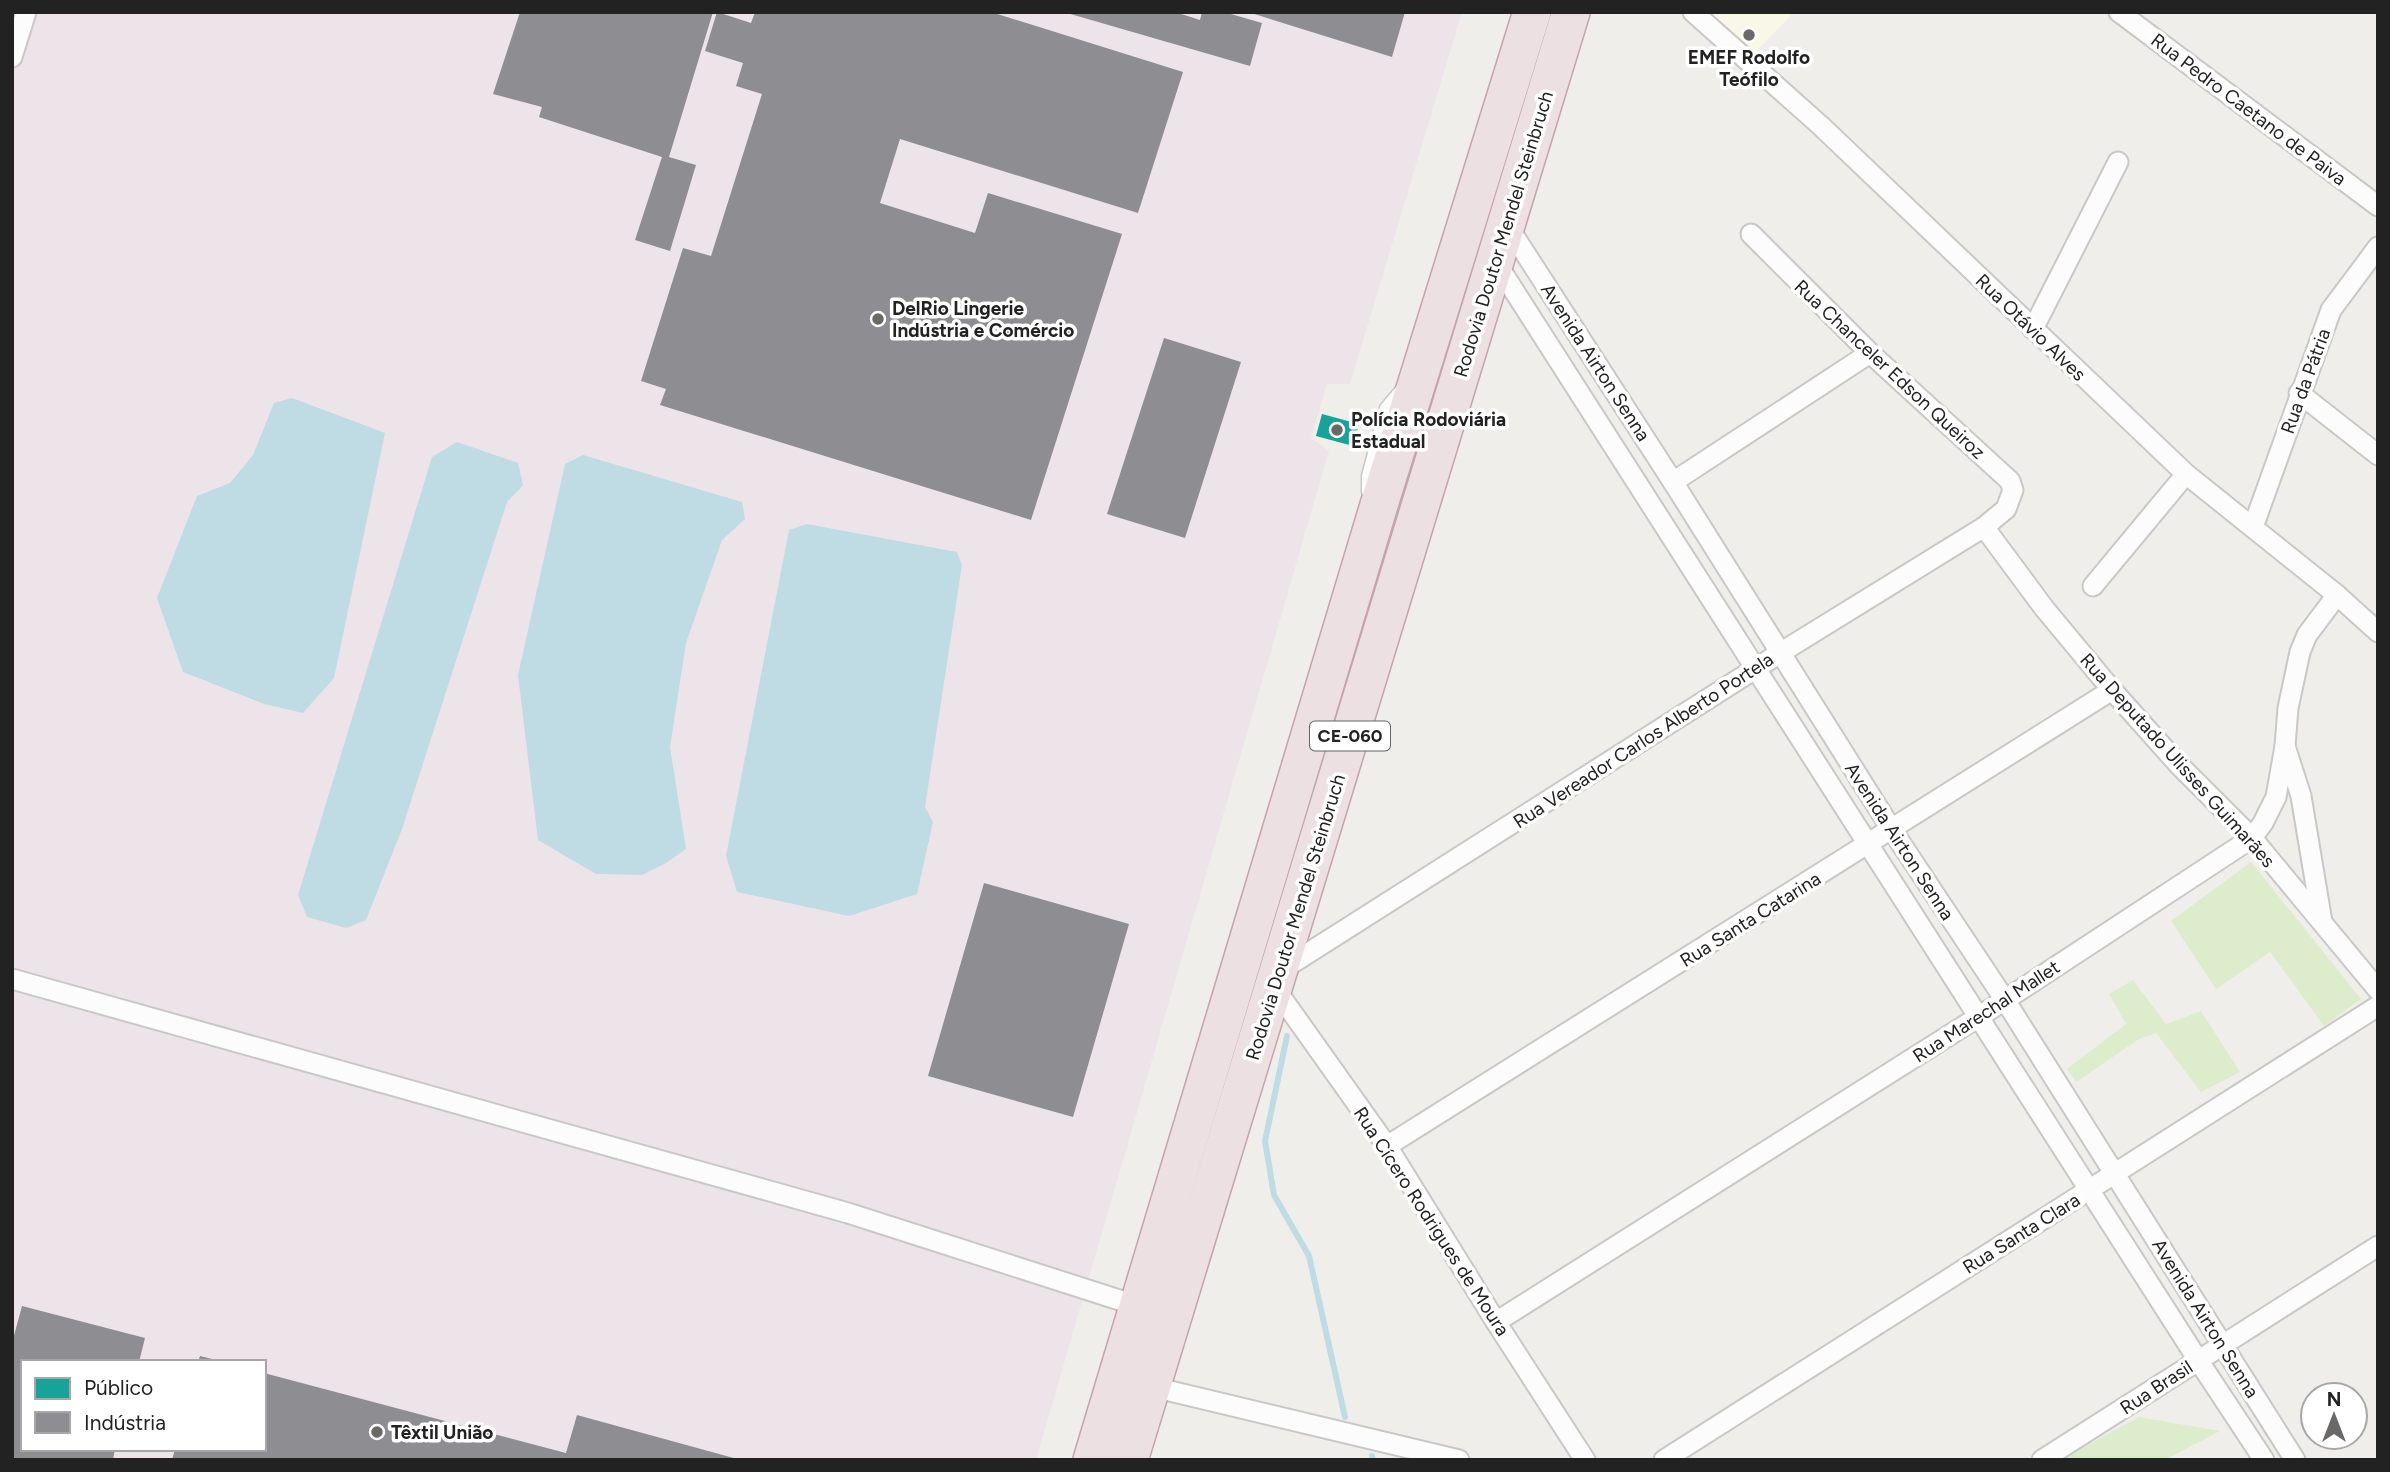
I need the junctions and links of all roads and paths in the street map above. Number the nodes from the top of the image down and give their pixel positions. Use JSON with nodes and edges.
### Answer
{"nodes":[{"id":1,"x":26,"y":12,"type":"edge"},
{"id":2,"x":1532,"y":12,"type":"edge"},
{"id":3,"x":1571,"y":12,"type":"edge"},
{"id":4,"x":1693,"y":12,"type":"edge"},
{"id":5,"x":2119,"y":12,"type":"edge"},
{"id":6,"x":12,"y":57,"type":"edge"},
{"id":7,"x":2118,"y":162,"type":"dead end"},
{"id":8,"x":2378,"y":206,"type":"edge"},
{"id":9,"x":1506,"y":222,"type":"junction"},
{"id":10,"x":1751,"y":234,"type":"dead end"},
{"id":11,"x":2378,"y":247,"type":"edge"},
{"id":12,"x":1495,"y":261,"type":"junction"},
{"id":13,"x":2033,"y":329,"type":"junction"},
{"id":14,"x":1870,"y":354,"type":"junction"},
{"id":15,"x":1424,"y":362,"type":"junction"},
{"id":16,"x":2300,"y":393,"type":"junction"},
{"id":17,"x":1434,"y":413,"type":"junction"},
{"id":18,"x":2378,"y":455,"type":"edge"},
{"id":19,"x":2186,"y":474,"type":"junction"},
{"id":20,"x":1673,"y":482,"type":"junction"},
{"id":21,"x":1404,"y":509,"type":"junction"},
{"id":22,"x":2006,"y":509,"type":"joint"},
{"id":23,"x":1694,"y":515,"type":"junction"},
{"id":24,"x":1984,"y":527,"type":"junction"},
{"id":25,"x":2253,"y":527,"type":"junction"},
{"id":26,"x":1669,"y":533,"type":"junction"},
{"id":27,"x":1369,"y":542,"type":"junction"},
{"id":28,"x":2093,"y":586,"type":"dead end"},
{"id":29,"x":2337,"y":595,"type":"junction"},
{"id":30,"x":2378,"y":632,"type":"edge"},
{"id":31,"x":1780,"y":653,"type":"junction"},
{"id":32,"x":1757,"y":669,"type":"junction"},
{"id":33,"x":2112,"y":690,"type":"junction"},
{"id":34,"x":2285,"y":746,"type":"junction"},
{"id":35,"x":1892,"y":830,"type":"junction"},
{"id":36,"x":2252,"y":838,"type":"junction"},
{"id":37,"x":1870,"y":844,"type":"junction"},
{"id":38,"x":2322,"y":923,"type":"junction"},
{"id":39,"x":12,"y":979,"type":"edge"},
{"id":40,"x":1276,"y":979,"type":"junction"},
{"id":41,"x":2378,"y":990,"type":"edge"},
{"id":42,"x":2005,"y":1000,"type":"junction"},
{"id":43,"x":2378,"y":1006,"type":"edge"},
{"id":44,"x":1978,"y":1016,"type":"junction"},
{"id":45,"x":1387,"y":1146,"type":"junction"},
{"id":46,"x":2114,"y":1173,"type":"junction"},
{"id":47,"x":2090,"y":1189,"type":"junction"},
{"id":48,"x":2378,"y":1246,"type":"edge"},
{"id":49,"x":1138,"y":1306,"type":"junction"},
{"id":50,"x":1496,"y":1322,"type":"junction"},
{"id":51,"x":2223,"y":1345,"type":"junction"},
{"id":52,"x":2198,"y":1360,"type":"junction"},
{"id":53,"x":1149,"y":1386,"type":"junction"},
{"id":54,"x":1092,"y":1460,"type":"edge"},
{"id":55,"x":1129,"y":1460,"type":"edge"},
{"id":56,"x":1459,"y":1460,"type":"edge"},
{"id":57,"x":1585,"y":1460,"type":"edge"},
{"id":58,"x":1664,"y":1460,"type":"edge"},
{"id":59,"x":2042,"y":1460,"type":"edge"},
{"id":60,"x":2264,"y":1460,"type":"edge"},
{"id":61,"x":2295,"y":1460,"type":"edge"}],
"edges":[{"from":1,"to":6,"type":"street"},
{"from":2,"to":15,"type":"highway","name":"Rodovia Doutor Mendel Steinbruch","number":"CE-060"},
{"from":3,"to":9,"type":"highway","name":"Rodovia Doutor Mendel Steinbruch","number":"CE-060"},
{"from":4,"to":13,"type":"street","name":"Rua Otávio Alves"},
{"from":5,"to":8,"type":"street","name":"Rua Pedro Caetano de Paiva"},
{"from":7,"to":13,"type":"street"},
{"from":9,"to":12,"type":"highway","name":"Rodovia Doutor Mendel Steinbruch","number":"CE-060"},
{"from":9,"to":20,"type":"street","name":"Avenida Airton Senna"},
{"from":10,"to":14,"type":"street","name":"Rua Chanceler Edson Queiroz"},
{"from":11,"to":16,"type":"street","name":"Rua da Pátria"},
{"from":12,"to":17,"type":"highway","name":"Rodovia Doutor Mendel Steinbruch","number":"CE-060"},
{"from":12,"to":26,"type":"street","name":"Avenida Airton Senna"},
{"from":13,"to":19,"type":"street","name":"Rua Otávio Alves"},
{"from":14,"to":20,"type":"street"},
{"from":14,"to":22,"type":"street","name":"Rua Chanceler Edson Queiroz"},
{"from":15,"to":17,"type":"highway","name":"Rodovia Doutor Mendel Steinbruch","number":"CE-060"},
{"from":15,"to":27,"type":"lane"},
{"from":16,"to":18,"type":"street"},
{"from":16,"to":25,"type":"street","name":"Rua da Pátria"},
{"from":17,"to":21,"type":"highway","name":"Rodovia Doutor Mendel Steinbruch","number":"CE-060"},
{"from":19,"to":25,"type":"street","name":"Rua Otávio Alves"},
{"from":19,"to":28,"type":"street"},
{"from":20,"to":23,"type":"street","name":"Avenida Airton Senna"},
{"from":21,"to":27,"type":"highway","name":"Rodovia Doutor Mendel Steinbruch","number":"CE-060"},
{"from":21,"to":40,"type":"highway","name":"Rodovia Doutor Mendel Steinbruch","number":"CE-060"},
{"from":22,"to":24,"type":"street","name":"Rua Vereador Carlos Alberto Portela"},
{"from":23,"to":26,"type":"street"},
{"from":23,"to":31,"type":"street","name":"Avenida Airton Senna"},
{"from":24,"to":31,"type":"street","name":"Rua Vereador Carlos Alberto Portela"},
{"from":24,"to":33,"type":"street","name":"Rua Deputado Ulisses Guimarães"},
{"from":25,"to":29,"type":"street","name":"Rua Otávio Alves"},
{"from":26,"to":32,"type":"street","name":"Avenida Airton Senna"},
{"from":27,"to":49,"type":"highway","name":"Rodovia Doutor Mendel Steinbruch","number":"CE-060"},
{"from":29,"to":30,"type":"street","name":"Rua Otávio Alves"},
{"from":29,"to":34,"type":"street","name":"Rua Marechal Mallet"},
{"from":31,"to":32,"type":"street","name":"Rua Vereador Carlos Alberto Portela"},
{"from":31,"to":35,"type":"street","name":"Avenida Airton Senna"},
{"from":32,"to":37,"type":"street","name":"Avenida Airton Senna"},
{"from":32,"to":40,"type":"street","name":"Rua Vereador Carlos Alberto Portela"},
{"from":33,"to":35,"type":"street","name":"Rua Santa Catarina"},
{"from":33,"to":36,"type":"street","name":"Rua Deputado Ulisses Guimarães"},
{"from":34,"to":36,"type":"street","name":"Rua Marechal Mallet"},
{"from":34,"to":38,"type":"street"},
{"from":35,"to":37,"type":"street","name":"Rua Santa Catarina"},
{"from":35,"to":42,"type":"street","name":"Avenida Airton Senna"},
{"from":36,"to":38,"type":"street","name":"Rua Deputado Ulisses Guimarães"},
{"from":36,"to":42,"type":"street","name":"Rua Marechal Mallet"},
{"from":37,"to":44,"type":"street","name":"Avenida Airton Senna"},
{"from":37,"to":45,"type":"street","name":"Rua Santa Catarina"},
{"from":38,"to":41,"type":"street","name":"Rua Deputado Ulisses Guimarães"},
{"from":39,"to":49,"type":"street"},
{"from":40,"to":45,"type":"street","name":"Rua Cícero Rodrigues de Moura"},
{"from":40,"to":53,"type":"highway","name":"Rodovia Doutor Mendel Steinbruch","number":"CE-060"},
{"from":42,"to":44,"type":"street","name":"Rua Marechal Mallet"},
{"from":42,"to":46,"type":"street","name":"Avenida Airton Senna"},
{"from":43,"to":46,"type":"street","name":"Rua Santa Clara"},
{"from":44,"to":47,"type":"street","name":"Avenida Airton Senna"},
{"from":44,"to":50,"type":"street","name":"Rua Marechal Mallet"},
{"from":45,"to":50,"type":"street","name":"Rua Cícero Rodrigues de Moura"},
{"from":46,"to":47,"type":"street","name":"Rua Santa Clara"},
{"from":46,"to":51,"type":"street","name":"Avenida Airton Senna"},
{"from":47,"to":52,"type":"street","name":"Avenida Airton Senna"},
{"from":47,"to":58,"type":"street","name":"Rua Santa Clara"},
{"from":48,"to":51,"type":"street","name":"Rua Brasil"},
{"from":49,"to":54,"type":"highway","name":"Rodovia Doutor Mendel Steinbruch","number":"CE-060"},
{"from":50,"to":57,"type":"street","name":"Rua Cícero Rodrigues de Moura"},
{"from":51,"to":52,"type":"street","name":"Rua Brasil"},
{"from":51,"to":61,"type":"street","name":"Avenida Airton Senna"},
{"from":52,"to":59,"type":"street","name":"Rua Brasil"},
{"from":52,"to":60,"type":"street","name":"Avenida Airton Senna"},
{"from":53,"to":55,"type":"highway","name":"Rodovia Doutor Mendel Steinbruch","number":"CE-060"},
{"from":53,"to":56,"type":"street"}]}
